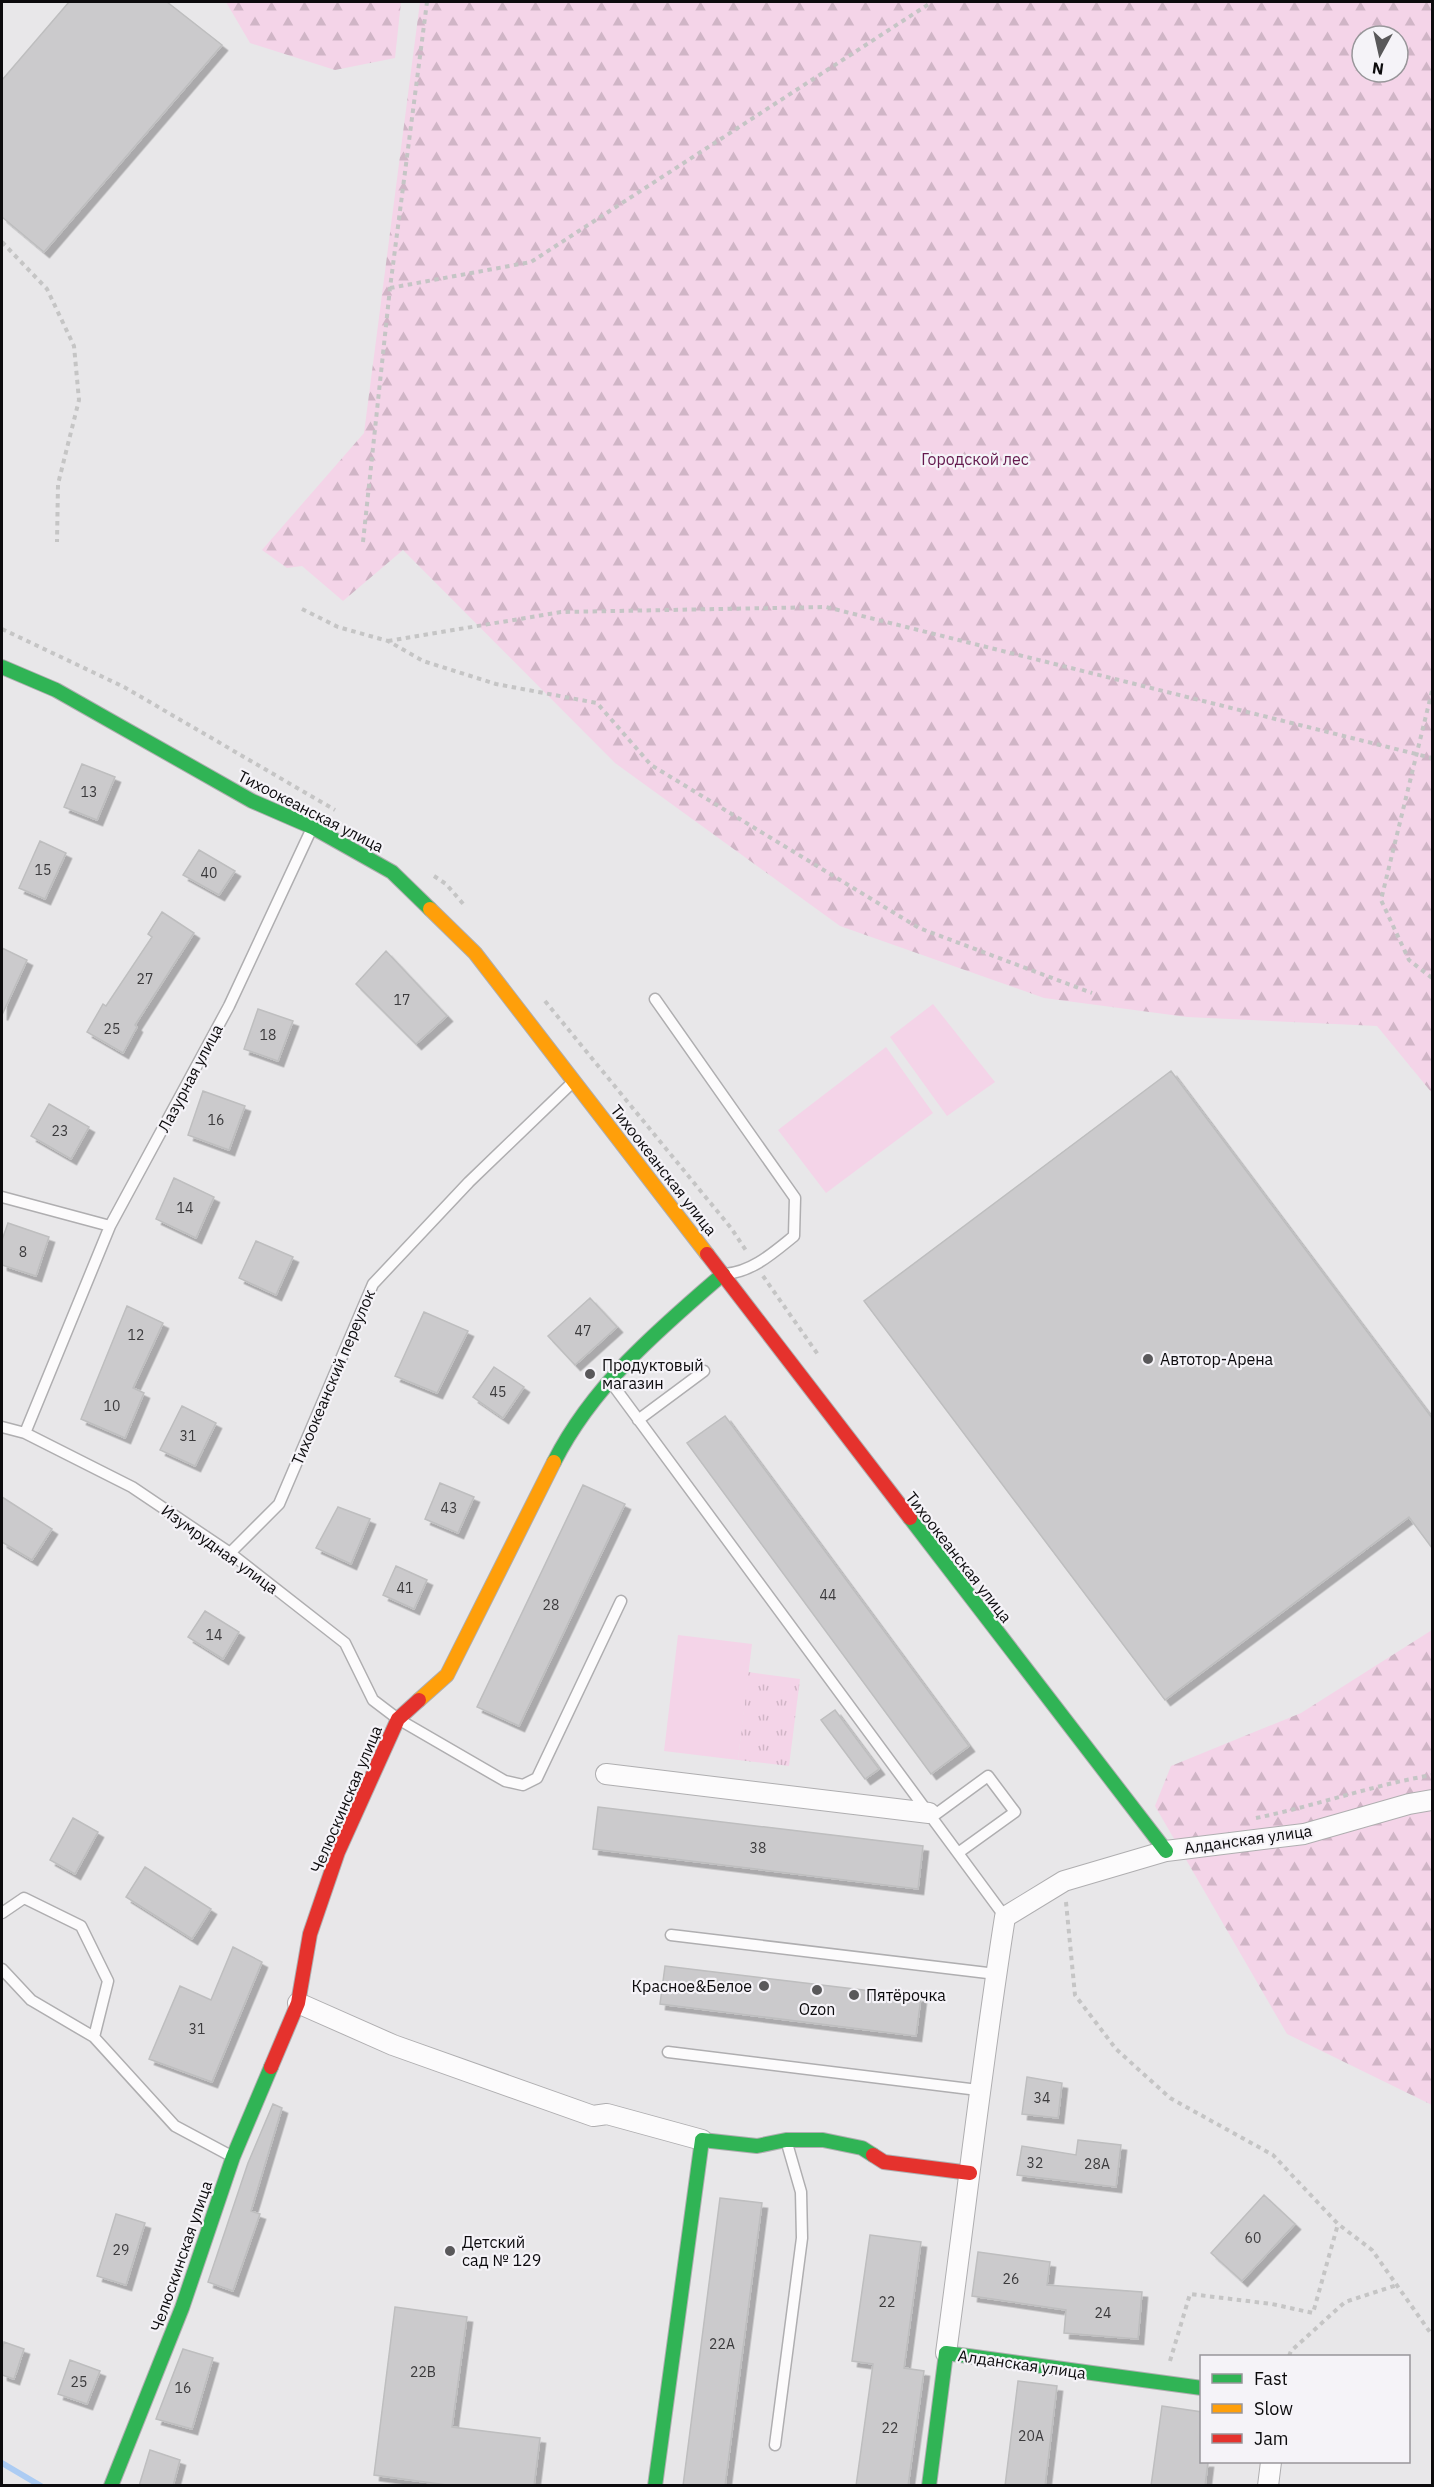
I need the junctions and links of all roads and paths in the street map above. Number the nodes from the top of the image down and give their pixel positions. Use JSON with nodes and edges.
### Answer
{"nodes":[{"id":1,"x":427,"y":2,"type":"edge"},
{"id":2,"x":932,"y":2,"type":"edge"},
{"id":3,"x":2,"y":242,"type":"edge"},
{"id":4,"x":390,"y":288,"type":"junction"},
{"id":5,"x":57,"y":542,"type":"dead end"},
{"id":6,"x":363,"y":543,"type":"dead end"},
{"id":7,"x":302,"y":609,"type":"dead end"},
{"id":8,"x":388,"y":641,"type":"junction"},
{"id":9,"x":2,"y":668,"type":"edge"},
{"id":10,"x":1432,"y":691,"type":"edge"},
{"id":11,"x":1417,"y":753,"type":"junction"},
{"id":12,"x":1432,"y":758,"type":"edge"},
{"id":13,"x":312,"y":827,"type":"junction"},
{"id":14,"x":1432,"y":978,"type":"edge"},
{"id":15,"x":1092,"y":993,"type":"dead end"},
{"id":16,"x":655,"y":999,"type":"dead end"},
{"id":17,"x":574,"y":1081,"type":"junction"},
{"id":18,"x":2,"y":1197,"type":"edge"},
{"id":19,"x":110,"y":1226,"type":"junction"},
{"id":20,"x":723,"y":1274,"type":"junction"},
{"id":21,"x":704,"y":1371,"type":"dead end"},
{"id":22,"x":608,"y":1380,"type":"junction"},
{"id":23,"x":638,"y":1420,"type":"junction"},
{"id":24,"x":2,"y":1427,"type":"edge"},
{"id":25,"x":25,"y":1433,"type":"junction"},
{"id":26,"x":230,"y":1553,"type":"junction"},
{"id":27,"x":621,"y":1601,"type":"dead end"},
{"id":28,"x":398,"y":1719,"type":"junction"},
{"id":29,"x":606,"y":1774,"type":"dead end"},
{"id":30,"x":1432,"y":1800,"type":"edge"},
{"id":31,"x":930,"y":1815,"type":"junction"},
{"id":32,"x":1166,"y":1851,"type":"junction"},
{"id":33,"x":958,"y":1853,"type":"junction"},
{"id":34,"x":1064,"y":1881,"type":"junction"},
{"id":35,"x":2,"y":1913,"type":"edge"},
{"id":36,"x":1005,"y":1917,"type":"junction"},
{"id":37,"x":671,"y":1935,"type":"dead end"},
{"id":38,"x":2,"y":1969,"type":"edge"},
{"id":39,"x":996,"y":1974,"type":"junction"},
{"id":40,"x":298,"y":2003,"type":"junction"},
{"id":41,"x":94,"y":2037,"type":"junction"},
{"id":42,"x":668,"y":2052,"type":"dead end"},
{"id":43,"x":978,"y":2090,"type":"junction"},
{"id":44,"x":702,"y":2139,"type":"junction"},
{"id":45,"x":786,"y":2140,"type":"junction"},
{"id":46,"x":233,"y":2157,"type":"junction"},
{"id":47,"x":970,"y":2173,"type":"junction"},
{"id":48,"x":1338,"y":2224,"type":"junction"},
{"id":49,"x":1397,"y":2285,"type":"junction"},
{"id":50,"x":1432,"y":2335,"type":"edge"},
{"id":51,"x":946,"y":2353,"type":"junction"},
{"id":52,"x":1289,"y":2355,"type":"edge"},
{"id":53,"x":1170,"y":2361,"type":"dead end"},
{"id":54,"x":1200,"y":2388,"type":"edge"},
{"id":55,"x":775,"y":2445,"type":"dead end"},
{"id":56,"x":1271,"y":2463,"type":"edge"},
{"id":57,"x":111,"y":2486,"type":"edge"},
{"id":58,"x":655,"y":2486,"type":"edge"},
{"id":59,"x":929,"y":2486,"type":"edge"},
{"id":60,"x":1269,"y":2486,"type":"edge"}],
"edges":[{"from":1,"to":4,"type":"path"},
{"from":2,"to":4,"type":"path"},
{"from":3,"to":5,"type":"path"},
{"from":4,"to":6,"type":"path"},
{"from":7,"to":8,"type":"path"},
{"from":8,"to":11,"type":"path"},
{"from":8,"to":15,"type":"path"},
{"from":9,"to":13,"type":"street","name":"Тихоокеанская улица"},
{"from":10,"to":11,"type":"path"},
{"from":11,"to":12,"type":"path"},
{"from":11,"to":14,"type":"path"},
{"from":13,"to":17,"type":"street","name":"Тихоокеанская улица"},
{"from":13,"to":19,"type":"lane","name":"Лазурная улица"},
{"from":16,"to":20,"type":"lane"},
{"from":17,"to":20,"type":"street","name":"Тихоокеанская улица"},
{"from":17,"to":26,"type":"lane","name":"Тихоокеанский переулок"},
{"from":18,"to":19,"type":"lane"},
{"from":19,"to":25,"type":"lane","name":"Лазурная улица"},
{"from":20,"to":22,"type":"street","name":"Челюскинская улица"},
{"from":20,"to":32,"type":"street","name":"Тихоокеанская улица"},
{"from":21,"to":23,"type":"lane"},
{"from":22,"to":23,"type":"lane"},
{"from":22,"to":28,"type":"street","name":"Челюскинская улица"},
{"from":23,"to":31,"type":"lane"},
{"from":24,"to":25,"type":"lane","name":"Изумрудная улица"},
{"from":25,"to":26,"type":"lane","name":"Изумрудная улица"},
{"from":26,"to":28,"type":"lane","name":"Изумрудная улица"},
{"from":27,"to":28,"type":"lane","name":"Изумрудная улица"},
{"from":28,"to":40,"type":"street","name":"Челюскинская улица"},
{"from":29,"to":31,"type":"street"},
{"from":30,"to":32,"type":"street","name":"Алданская улица"},
{"from":31,"to":33,"type":"lane"},
{"from":31,"to":33,"type":"lane"},
{"from":32,"to":34,"type":"street","name":"Алданская улица"},
{"from":33,"to":36,"type":"lane"},
{"from":34,"to":36,"type":"street","name":"Алданская улица"},
{"from":34,"to":48,"type":"path"},
{"from":35,"to":41,"type":"lane"},
{"from":36,"to":39,"type":"street"},
{"from":37,"to":39,"type":"lane"},
{"from":38,"to":41,"type":"lane"},
{"from":39,"to":43,"type":"street"},
{"from":40,"to":44,"type":"street"},
{"from":40,"to":46,"type":"street","name":"Челюскинская улица"},
{"from":41,"to":46,"type":"lane"},
{"from":42,"to":43,"type":"lane"},
{"from":43,"to":47,"type":"street"},
{"from":44,"to":45,"type":"street"},
{"from":44,"to":58,"type":"street"},
{"from":45,"to":47,"type":"street"},
{"from":45,"to":55,"type":"lane"},
{"from":46,"to":57,"type":"street","name":"Челюскинская улица"},
{"from":47,"to":51,"type":"street"},
{"from":48,"to":49,"type":"path"},
{"from":48,"to":53,"type":"path"},
{"from":49,"to":50,"type":"path"},
{"from":49,"to":52,"type":"path"},
{"from":51,"to":54,"type":"street","name":"Алданская улица"},
{"from":51,"to":59,"type":"street","name":"Алданская улица"},
{"from":56,"to":60,"type":"street"}]}
